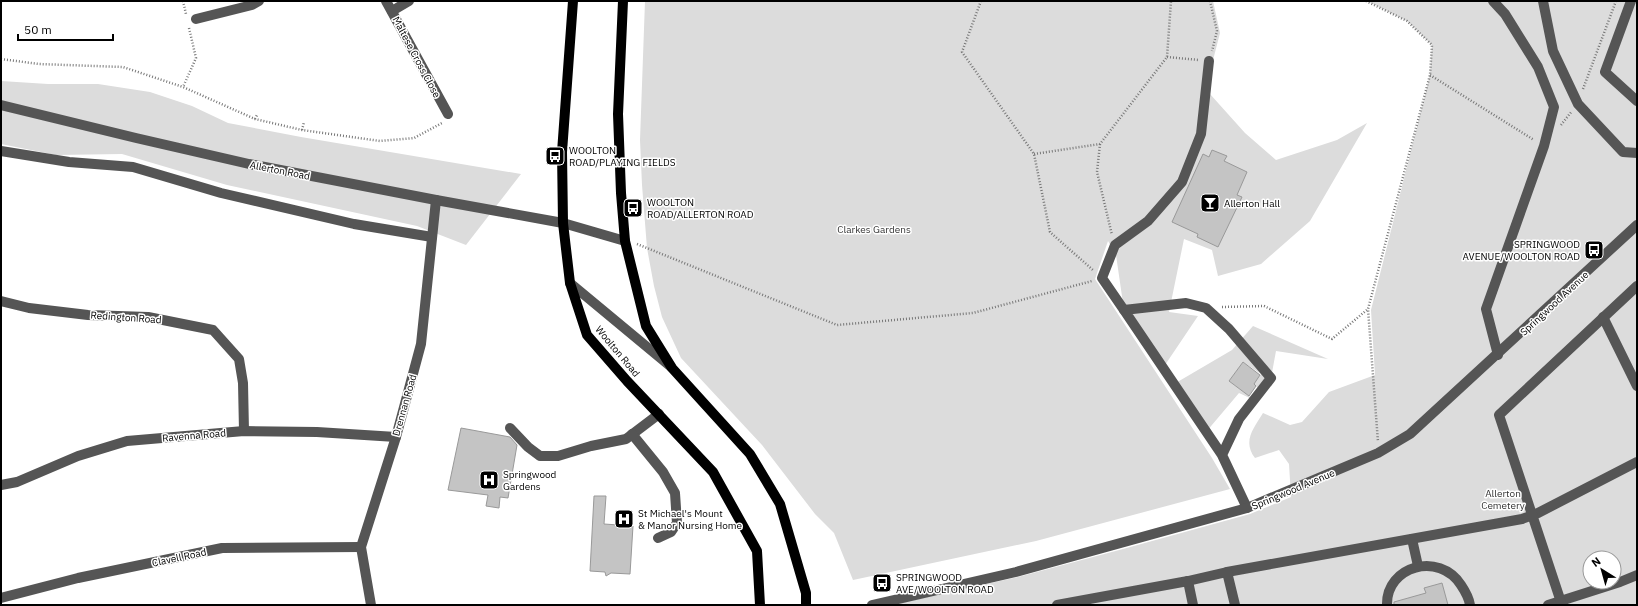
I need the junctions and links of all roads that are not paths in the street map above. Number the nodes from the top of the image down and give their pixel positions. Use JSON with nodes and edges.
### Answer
{"nodes":[{"id":1,"x":259,"y":1,"type":"edge"},
{"id":2,"x":386,"y":1,"type":"edge"},
{"id":3,"x":409,"y":1,"type":"edge"},
{"id":4,"x":573,"y":1,"type":"edge"},
{"id":5,"x":623,"y":1,"type":"edge"},
{"id":6,"x":1493,"y":1,"type":"edge"},
{"id":7,"x":1543,"y":1,"type":"edge"},
{"id":8,"x":1631,"y":1,"type":"edge"},
{"id":9,"x":392,"y":11,"type":"junction"},
{"id":10,"x":196,"y":18,"type":"dead end"},
{"id":11,"x":1209,"y":62,"type":"road end"},
{"id":12,"x":1637,"y":101,"type":"edge"},
{"id":13,"x":1,"y":105,"type":"edge"},
{"id":14,"x":448,"y":114,"type":"road end"},
{"id":15,"x":1,"y":151,"type":"edge"},
{"id":16,"x":1637,"y":153,"type":"edge"},
{"id":17,"x":436,"y":200,"type":"junction"},
{"id":18,"x":563,"y":223,"type":"junction"},
{"id":19,"x":1635,"y":231,"type":"edge"},
{"id":20,"x":432,"y":237,"type":"junction"},
{"id":21,"x":625,"y":241,"type":"junction"},
{"id":22,"x":570,"y":283,"type":"junction"},
{"id":23,"x":1637,"y":286,"type":"edge"},
{"id":24,"x":1,"y":301,"type":"edge"},
{"id":25,"x":1124,"y":310,"type":"junction"},
{"id":26,"x":1603,"y":317,"type":"junction"},
{"id":27,"x":1498,"y":355,"type":"junction"},
{"id":28,"x":672,"y":368,"type":"junction"},
{"id":29,"x":1637,"y":386,"type":"edge"},
{"id":30,"x":659,"y":414,"type":"junction"},
{"id":31,"x":510,"y":428,"type":"dead end"},
{"id":32,"x":244,"y":431,"type":"junction"},
{"id":33,"x":632,"y":434,"type":"junction"},
{"id":34,"x":396,"y":437,"type":"junction"},
{"id":35,"x":1222,"y":455,"type":"junction"},
{"id":36,"x":1637,"y":462,"type":"edge"},
{"id":37,"x":1,"y":485,"type":"edge"},
{"id":38,"x":1247,"y":508,"type":"junction"},
{"id":39,"x":1531,"y":516,"type":"junction"},
{"id":40,"x":658,"y":538,"type":"dead end"},
{"id":41,"x":1412,"y":539,"type":"junction"},
{"id":42,"x":361,"y":547,"type":"junction"},
{"id":43,"x":1418,"y":566,"type":"junction"},
{"id":44,"x":1227,"y":572,"type":"junction"},
{"id":45,"x":1637,"y":575,"type":"edge"},
{"id":46,"x":1188,"y":581,"type":"junction"},
{"id":47,"x":1,"y":598,"type":"edge"},
{"id":48,"x":1089,"y":602,"type":"edge"},
{"id":49,"x":1561,"y":603,"type":"edge"},
{"id":50,"x":371,"y":605,"type":"edge"},
{"id":51,"x":760,"y":605,"type":"edge"},
{"id":52,"x":806,"y":605,"type":"edge"},
{"id":53,"x":872,"y":605,"type":"edge"},
{"id":54,"x":1057,"y":605,"type":"edge"},
{"id":55,"x":1193,"y":605,"type":"edge"},
{"id":56,"x":1235,"y":605,"type":"edge"},
{"id":57,"x":1387,"y":605,"type":"edge"},
{"id":58,"x":1470,"y":605,"type":"edge"},
{"id":59,"x":1548,"y":605,"type":"edge"}],
"edges":[{"from":1,"to":10,"type":"street"},
{"from":2,"to":9,"type":"street","name":"Maltese Cross Close"},
{"from":3,"to":9,"type":"street"},
{"from":4,"to":18,"type":"main road","name":"Woolton Road"},
{"from":5,"to":21,"type":"main road"},
{"from":6,"to":27,"type":"street"},
{"from":7,"to":16,"type":"street"},
{"from":8,"to":12,"type":"street"},
{"from":9,"to":14,"type":"street","name":"Maltese Cross Close"},
{"from":11,"to":25,"type":"street"},
{"from":13,"to":17,"type":"street","name":"Allerton Road"},
{"from":15,"to":20,"type":"street"},
{"from":17,"to":18,"type":"street","name":"Allerton Road"},
{"from":17,"to":20,"type":"street","name":"Drennan Road"},
{"from":18,"to":21,"type":"street","name":"Allerton Road"},
{"from":18,"to":22,"type":"main road","name":"Woolton Road"},
{"from":19,"to":27,"type":"street","name":"Springwood Avenue"},
{"from":20,"to":34,"type":"street","name":"Drennan Road"},
{"from":21,"to":28,"type":"main road"},
{"from":22,"to":28,"type":"street"},
{"from":22,"to":30,"type":"main road","name":"Woolton Road"},
{"from":23,"to":26,"type":"street"},
{"from":24,"to":32,"type":"street","name":"Redington Road"},
{"from":25,"to":35,"type":"street"},
{"from":25,"to":35,"type":"street"},
{"from":26,"to":29,"type":"street"},
{"from":26,"to":39,"type":"street"},
{"from":27,"to":38,"type":"street","name":"Springwood Avenue"},
{"from":28,"to":52,"type":"main road"},
{"from":30,"to":33,"type":"street"},
{"from":30,"to":51,"type":"main road","name":"Woolton Road"},
{"from":31,"to":33,"type":"street"},
{"from":32,"to":34,"type":"street","name":"Ravenna Road"},
{"from":32,"to":37,"type":"street","name":"Ravenna Road"},
{"from":33,"to":40,"type":"street"},
{"from":34,"to":42,"type":"street","name":"Drennan Road"},
{"from":35,"to":38,"type":"street"},
{"from":36,"to":39,"type":"street"},
{"from":38,"to":53,"type":"street","name":"Springwood Avenue"},
{"from":39,"to":41,"type":"street"},
{"from":39,"to":49,"type":"street"},
{"from":41,"to":43,"type":"street"},
{"from":41,"to":44,"type":"street"},
{"from":42,"to":47,"type":"street","name":"Clavell Road"},
{"from":42,"to":50,"type":"street","name":"Drennan Road"},
{"from":43,"to":57,"type":"street"},
{"from":43,"to":58,"type":"street"},
{"from":44,"to":46,"type":"street"},
{"from":44,"to":56,"type":"street"},
{"from":45,"to":49,"type":"street"},
{"from":46,"to":48,"type":"street"},
{"from":46,"to":55,"type":"street"},
{"from":48,"to":54,"type":"street"},
{"from":49,"to":59,"type":"street"}]}
